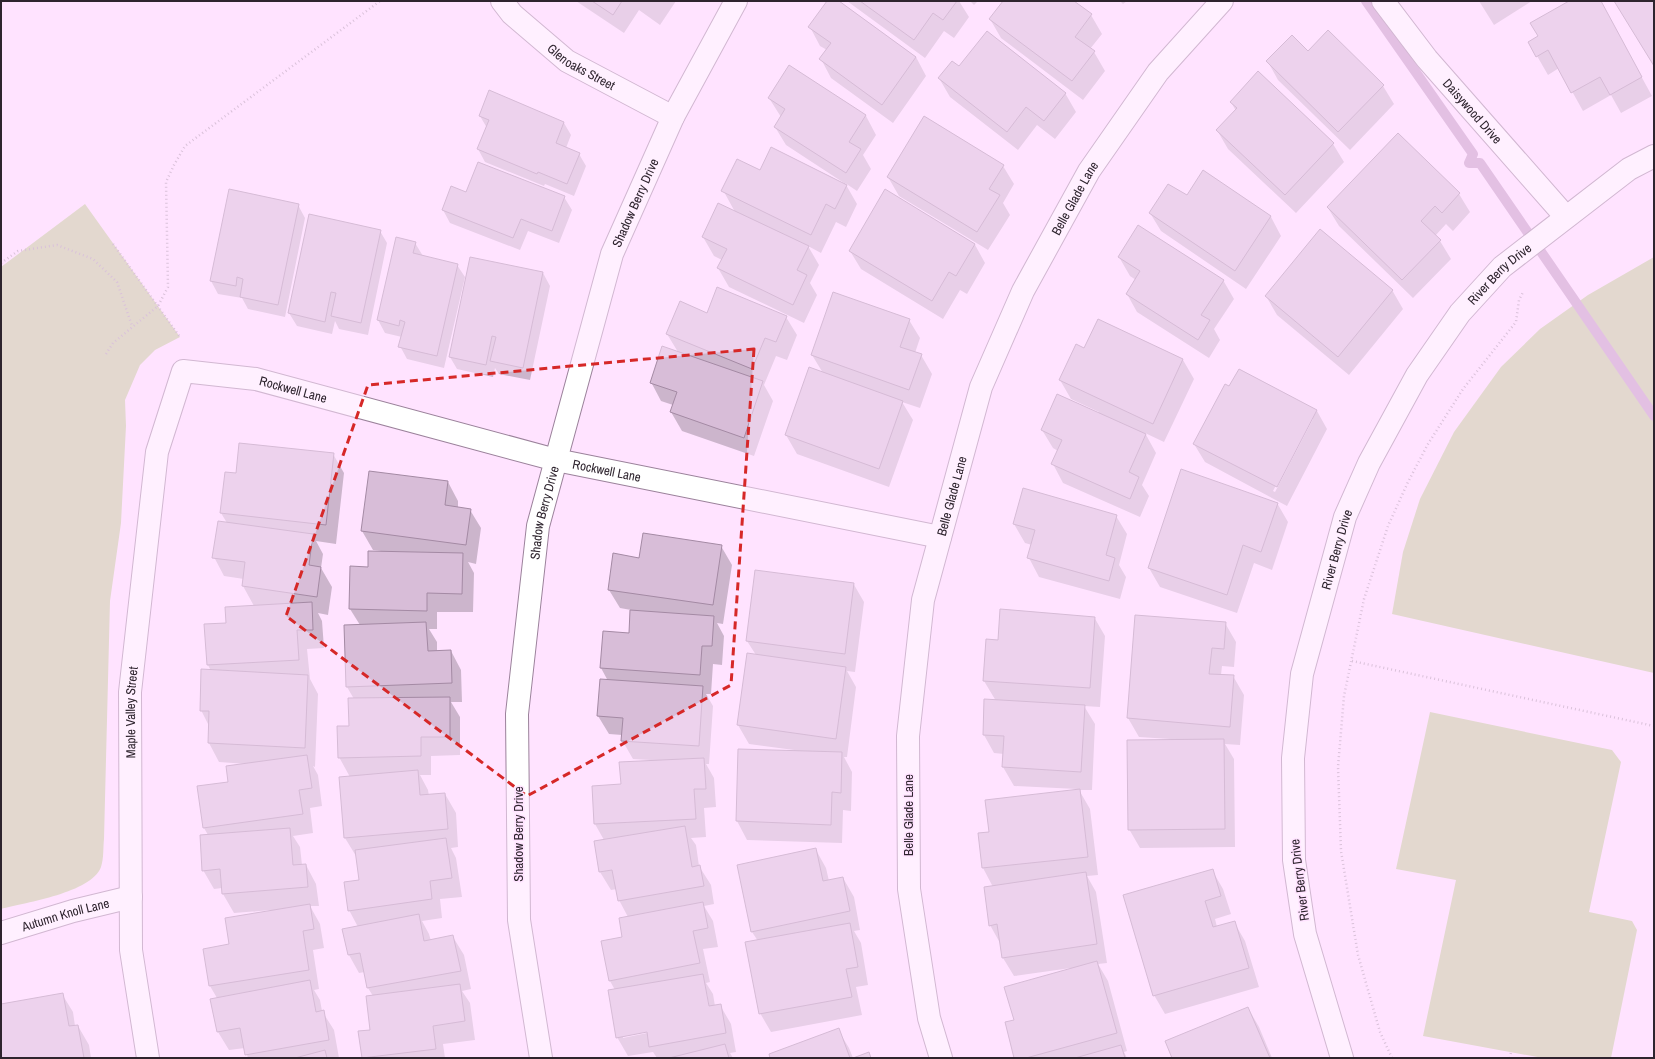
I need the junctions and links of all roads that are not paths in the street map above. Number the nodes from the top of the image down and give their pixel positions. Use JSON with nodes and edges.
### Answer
{"nodes":[{"id":1,"x":502,"y":1,"type":"edge"},
{"id":2,"x":736,"y":1,"type":"edge"},
{"id":3,"x":1222,"y":1,"type":"edge"},
{"id":4,"x":1383,"y":1,"type":"edge"},
{"id":5,"x":673,"y":117,"type":"junction"},
{"id":6,"x":1654,"y":156,"type":"edge"},
{"id":7,"x":1566,"y":217,"type":"junction"},
{"id":8,"x":183,"y":371,"type":"joint"},
{"id":9,"x":556,"y":460,"type":"junction"},
{"id":10,"x":940,"y":537,"type":"junction"},
{"id":11,"x":131,"y":897,"type":"junction"},
{"id":12,"x":1,"y":933,"type":"edge"},
{"id":13,"x":148,"y":1058,"type":"edge"},
{"id":14,"x":541,"y":1058,"type":"edge"},
{"id":15,"x":941,"y":1058,"type":"edge"},
{"id":16,"x":1342,"y":1058,"type":"edge"}],
"edges":[{"from":1,"to":5,"type":"street","name":"Glenoaks Street"},
{"from":2,"to":5,"type":"street","name":"Shadow Berry Drive"},
{"from":3,"to":10,"type":"street","name":"Belle Glade Lane"},
{"from":4,"to":7,"type":"street","name":"Daisywood Drive"},
{"from":5,"to":9,"type":"street","name":"Shadow Berry Drive"},
{"from":6,"to":7,"type":"street","name":"River Berry Drive"},
{"from":7,"to":16,"type":"street","name":"River Berry Drive"},
{"from":8,"to":9,"type":"street","name":"Rockwell Lane"},
{"from":8,"to":11,"type":"street","name":"Maple Valley Street"},
{"from":9,"to":10,"type":"street","name":"Rockwell Lane"},
{"from":9,"to":14,"type":"street","name":"Shadow Berry Drive"},
{"from":10,"to":15,"type":"street","name":"Belle Glade Lane"},
{"from":11,"to":12,"type":"street","name":"Autumn Knoll Lane"},
{"from":11,"to":13,"type":"street","name":"Maple Valley Street"}]}
